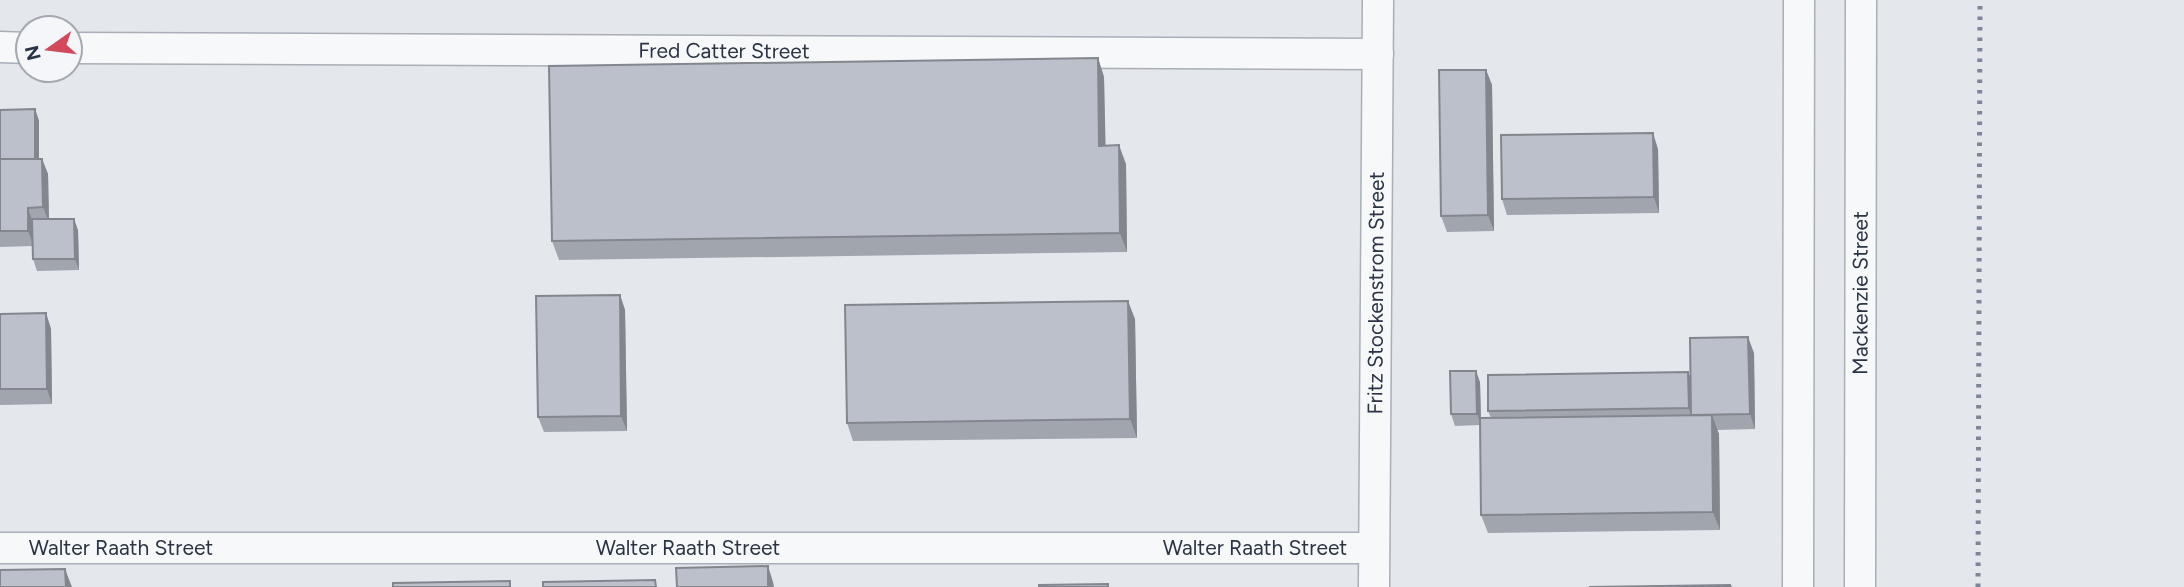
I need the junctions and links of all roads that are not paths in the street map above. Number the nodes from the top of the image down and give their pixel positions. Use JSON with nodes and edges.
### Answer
{"nodes":[{"id":1,"x":1378,"y":0,"type":"edge"},
{"id":2,"x":1799,"y":0,"type":"edge"},
{"id":3,"x":1861,"y":0,"type":"edge"},
{"id":4,"x":84,"y":48,"type":"edge"},
{"id":5,"x":1378,"y":54,"type":"junction"},
{"id":6,"x":0,"y":548,"type":"edge"},
{"id":7,"x":1374,"y":548,"type":"junction"},
{"id":8,"x":1374,"y":587,"type":"edge"},
{"id":9,"x":1798,"y":587,"type":"edge"},
{"id":10,"x":1860,"y":587,"type":"edge"}],
"edges":[{"from":1,"to":5,"type":"street","name":"Fritz Stockenstrom Street"},
{"from":2,"to":9,"type":"street"},
{"from":3,"to":10,"type":"street","name":"Mackenzie Street"},
{"from":4,"to":5,"type":"street","name":"Fred Catter Street"},
{"from":5,"to":7,"type":"street","name":"Fritz Stockenstrom Street"},
{"from":6,"to":7,"type":"street","name":"Walter Raath Street"},
{"from":7,"to":8,"type":"street","name":"Fritz Stockenstrom Street"}]}
